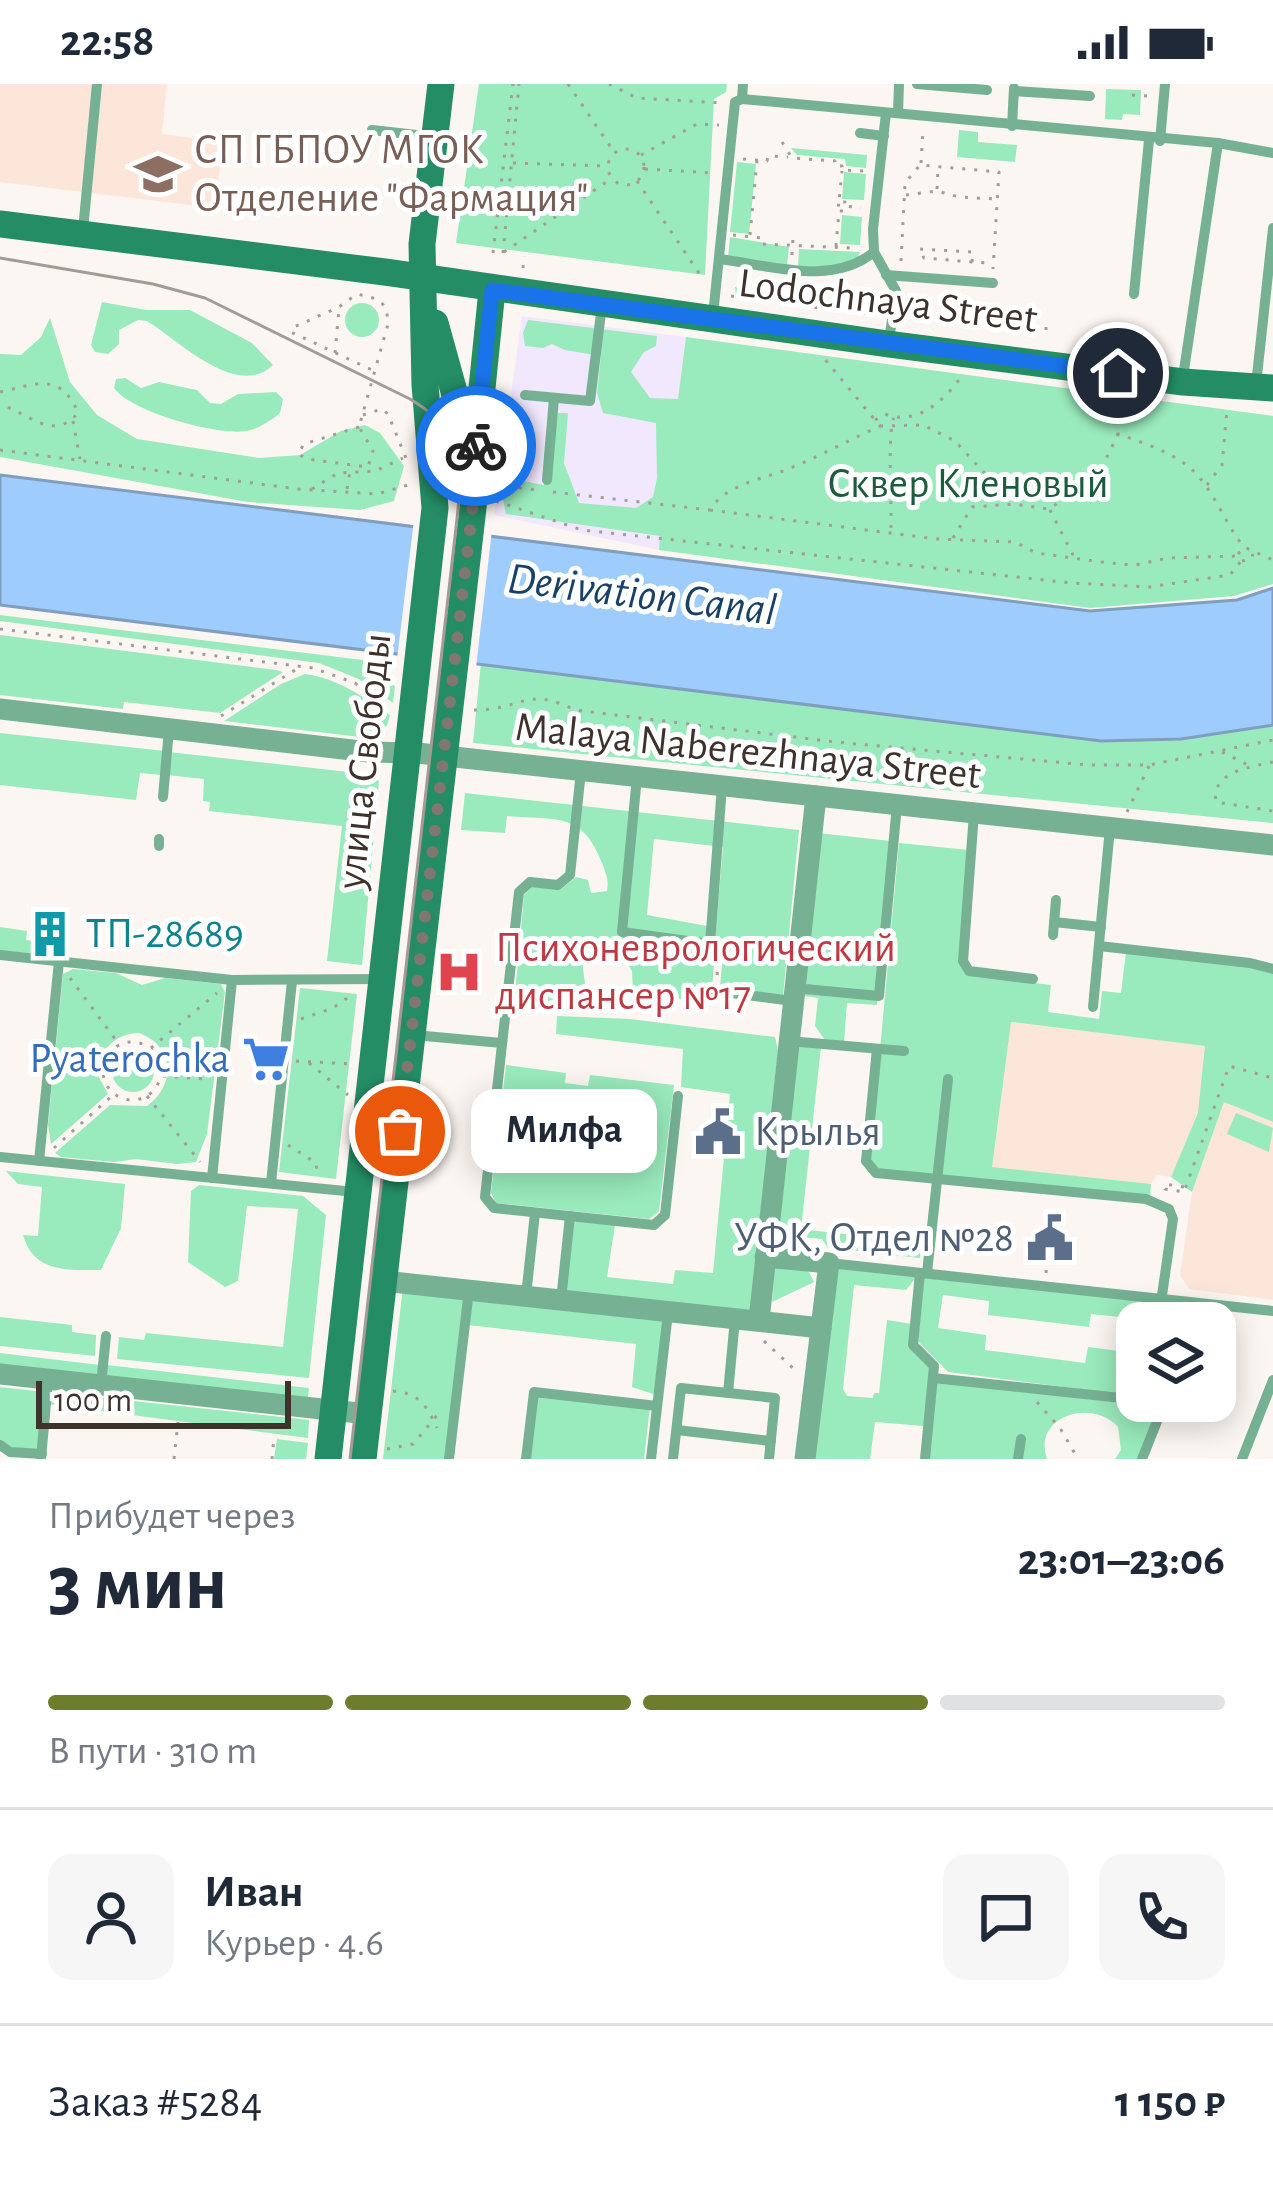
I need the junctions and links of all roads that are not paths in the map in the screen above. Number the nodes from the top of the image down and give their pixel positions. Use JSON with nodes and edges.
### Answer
{"nodes":[{"id":1,"x":97,"y":84,"type":"edge"},
{"id":2,"x":441,"y":84,"type":"edge"},
{"id":3,"x":743,"y":84,"type":"edge"},
{"id":4,"x":899,"y":84,"type":"edge"},
{"id":5,"x":917,"y":84,"type":"edge"},
{"id":6,"x":1165,"y":84,"type":"edge"},
{"id":7,"x":1014,"y":88,"type":"edge"},
{"id":8,"x":986,"y":92,"type":"edge"},
{"id":9,"x":1090,"y":96,"type":"dead end"},
{"id":10,"x":738,"y":100,"type":"junction"},
{"id":11,"x":892,"y":113,"type":"junction"},
{"id":12,"x":1012,"y":126,"type":"junction"},
{"id":13,"x":372,"y":130,"type":"dead end"},
{"id":14,"x":860,"y":133,"type":"dead end"},
{"id":15,"x":884,"y":136,"type":"junction"},
{"id":16,"x":435,"y":137,"type":"junction"},
{"id":17,"x":1154,"y":140,"type":"junction"},
{"id":18,"x":1218,"y":143,"type":"junction"},
{"id":19,"x":1273,"y":154,"type":"edge"},
{"id":20,"x":0,"y":224,"type":"edge"},
{"id":21,"x":1273,"y":228,"type":"edge"},
{"id":22,"x":82,"y":234,"type":"junction"},
{"id":23,"x":871,"y":255,"type":"junction"},
{"id":24,"x":723,"y":259,"type":"junction"},
{"id":25,"x":910,"y":261,"type":"dead end"},
{"id":26,"x":886,"y":274,"type":"junction"},
{"id":27,"x":904,"y":276,"type":"junction"},
{"id":28,"x":422,"y":278,"type":"junction"},
{"id":29,"x":993,"y":283,"type":"road end"},
{"id":30,"x":492,"y":290,"type":"junction"},
{"id":31,"x":1134,"y":294,"type":"dead end"},
{"id":32,"x":602,"y":305,"type":"junction"},
{"id":33,"x":718,"y":308,"type":"junction"},
{"id":34,"x":1268,"y":328,"type":"edge"},
{"id":35,"x":888,"y":344,"type":"junction"},
{"id":36,"x":1183,"y":382,"type":"junction"},
{"id":37,"x":1264,"y":388,"type":"edge"},
{"id":38,"x":525,"y":395,"type":"dead end"},
{"id":39,"x":554,"y":398,"type":"junction"},
{"id":40,"x":547,"y":480,"type":"dead end"},
{"id":41,"x":483,"y":494,"type":"junction"},
{"id":42,"x":0,"y":709,"type":"edge"},
{"id":43,"x":169,"y":729,"type":"junction"},
{"id":44,"x":407,"y":752,"type":"junction"},
{"id":45,"x":444,"y":757,"type":"junction"},
{"id":46,"x":581,"y":772,"type":"junction"},
{"id":47,"x":637,"y":777,"type":"junction"},
{"id":48,"x":722,"y":787,"type":"junction"},
{"id":49,"x":823,"y":792,"type":"junction"},
{"id":50,"x":163,"y":797,"type":"dead end"},
{"id":51,"x":897,"y":805,"type":"junction"},
{"id":52,"x":974,"y":813,"type":"junction"},
{"id":53,"x":1117,"y":823,"type":"junction"},
{"id":54,"x":1273,"y":845,"type":"edge"},
{"id":55,"x":1056,"y":900,"type":"dead end"},
{"id":56,"x":1101,"y":927,"type":"junction"},
{"id":57,"x":1099,"y":946,"type":"junction"},
{"id":58,"x":0,"y":955,"type":"edge"},
{"id":59,"x":59,"y":962,"type":"junction"},
{"id":60,"x":1273,"y":969,"type":"edge"},
{"id":61,"x":383,"y":979,"type":"junction"},
{"id":62,"x":1033,"y":979,"type":"dead end"},
{"id":63,"x":232,"y":980,"type":"junction"},
{"id":64,"x":292,"y":981,"type":"junction"},
{"id":65,"x":715,"y":991,"type":"road end"},
{"id":66,"x":794,"y":994,"type":"junction"},
{"id":67,"x":1093,"y":1007,"type":"dead end"},
{"id":68,"x":411,"y":1035,"type":"junction"},
{"id":69,"x":788,"y":1041,"type":"junction"},
{"id":70,"x":502,"y":1043,"type":"junction"},
{"id":71,"x":877,"y":1049,"type":"junction"},
{"id":72,"x":904,"y":1051,"type":"dead end"},
{"id":73,"x":948,"y":1079,"type":"dead end"},
{"id":74,"x":678,"y":1096,"type":"dead end"},
{"id":75,"x":0,"y":1157,"type":"edge"},
{"id":76,"x":39,"y":1161,"type":"junction"},
{"id":77,"x":212,"y":1178,"type":"junction"},
{"id":78,"x":937,"y":1180,"type":"junction"},
{"id":79,"x":271,"y":1184,"type":"junction"},
{"id":80,"x":359,"y":1192,"type":"junction"},
{"id":81,"x":535,"y":1213,"type":"junction"},
{"id":82,"x":570,"y":1216,"type":"junction"},
{"id":83,"x":765,"y":1257,"type":"junction"},
{"id":84,"x":830,"y":1263,"type":"junction"},
{"id":85,"x":923,"y":1273,"type":"junction"},
{"id":86,"x":383,"y":1281,"type":"junction"},
{"id":87,"x":469,"y":1290,"type":"junction"},
{"id":88,"x":526,"y":1296,"type":"junction"},
{"id":89,"x":1161,"y":1299,"type":"junction"},
{"id":90,"x":561,"y":1300,"type":"junction"},
{"id":91,"x":1161,"y":1302,"type":"edge"},
{"id":92,"x":668,"y":1311,"type":"junction"},
{"id":93,"x":1273,"y":1311,"type":"edge"},
{"id":94,"x":735,"y":1318,"type":"junction"},
{"id":95,"x":759,"y":1328,"type":"junction"},
{"id":96,"x":821,"y":1328,"type":"junction"},
{"id":97,"x":106,"y":1336,"type":"dead end"},
{"id":98,"x":0,"y":1374,"type":"edge"},
{"id":99,"x":933,"y":1378,"type":"junction"},
{"id":100,"x":48,"y":1380,"type":"junction"},
{"id":101,"x":1273,"y":1380,"type":"edge"},
{"id":102,"x":101,"y":1385,"type":"junction"},
{"id":103,"x":728,"y":1393,"type":"junction"},
{"id":104,"x":1116,"y":1398,"type":"edge"},
{"id":105,"x":657,"y":1406,"type":"junction"},
{"id":106,"x":334,"y":1411,"type":"junction"},
{"id":107,"x":368,"y":1414,"type":"junction"},
{"id":108,"x":1157,"y":1422,"type":"edge"},
{"id":109,"x":676,"y":1430,"type":"junction"},
{"id":110,"x":1021,"y":1439,"type":"dead end"},
{"id":111,"x":771,"y":1441,"type":"junction"},
{"id":112,"x":3,"y":1452,"type":"edge"},
{"id":113,"x":372,"y":1454,"type":"edge"},
{"id":114,"x":42,"y":1456,"type":"edge"},
{"id":115,"x":449,"y":1458,"type":"edge"},
{"id":116,"x":328,"y":1459,"type":"edge"},
{"id":117,"x":526,"y":1459,"type":"edge"},
{"id":118,"x":651,"y":1459,"type":"edge"},
{"id":119,"x":674,"y":1459,"type":"edge"},
{"id":120,"x":769,"y":1459,"type":"edge"},
{"id":121,"x":805,"y":1459,"type":"edge"},
{"id":122,"x":925,"y":1459,"type":"edge"},
{"id":123,"x":1018,"y":1459,"type":"edge"},
{"id":124,"x":1142,"y":1459,"type":"edge"},
{"id":125,"x":1242,"y":1459,"type":"edge"}],
"edges":[{"from":1,"to":22,"type":"lane"},
{"from":2,"to":16,"type":"main road"},
{"from":3,"to":10,"type":"lane"},
{"from":4,"to":11,"type":"lane"},
{"from":5,"to":8,"type":"lane"},
{"from":6,"to":17,"type":"lane"},
{"from":7,"to":9,"type":"lane"},
{"from":7,"to":12,"type":"lane"},
{"from":10,"to":11,"type":"lane"},
{"from":10,"to":24,"type":"lane"},
{"from":11,"to":12,"type":"lane"},
{"from":11,"to":15,"type":"lane"},
{"from":12,"to":17,"type":"lane"},
{"from":13,"to":16,"type":"lane"},
{"from":14,"to":15,"type":"lane"},
{"from":15,"to":23,"type":"lane"},
{"from":16,"to":28,"type":"main road"},
{"from":17,"to":18,"type":"lane"},
{"from":17,"to":31,"type":"lane"},
{"from":18,"to":19,"type":"lane"},
{"from":18,"to":36,"type":"lane"},
{"from":20,"to":22,"type":"main road","name":"Lodochnaya Street"},
{"from":21,"to":34,"type":"lane"},
{"from":22,"to":28,"type":"main road","name":"Lodochnaya Street"},
{"from":23,"to":24,"type":"lane"},
{"from":23,"to":26,"type":"lane"},
{"from":24,"to":33,"type":"lane"},
{"from":25,"to":27,"type":"lane"},
{"from":26,"to":27,"type":"lane"},
{"from":26,"to":35,"type":"lane"},
{"from":27,"to":29,"type":"lane"},
{"from":28,"to":30,"type":"main road","name":"Lodochnaya Street"},
{"from":28,"to":41,"type":"main road","name":"улица Свободы"},
{"from":28,"to":44,"type":"main road","name":"улица Свободы"},
{"from":30,"to":32,"type":"main road","name":"Lodochnaya Street"},
{"from":30,"to":41,"type":"main road","name":"улица Свободы"},
{"from":32,"to":33,"type":"main road","name":"Lodochnaya Street"},
{"from":32,"to":39,"type":"lane"},
{"from":33,"to":35,"type":"main road","name":"Lodochnaya Street"},
{"from":34,"to":37,"type":"lane"},
{"from":35,"to":36,"type":"main road","name":"Lodochnaya Street"},
{"from":36,"to":37,"type":"main road","name":"Lodochnaya Street"},
{"from":38,"to":39,"type":"lane"},
{"from":39,"to":40,"type":"lane"},
{"from":41,"to":45,"type":"main road","name":"улица Свободы"},
{"from":42,"to":43,"type":"street","name":"Malaya Naberezhnaya Street"},
{"from":43,"to":44,"type":"street","name":"Malaya Naberezhnaya Street"},
{"from":43,"to":50,"type":"lane"},
{"from":44,"to":45,"type":"street","name":"Malaya Naberezhnaya Street"},
{"from":44,"to":61,"type":"main road","name":"улица Свободы"},
{"from":45,"to":46,"type":"street","name":"Malaya Naberezhnaya Street"},
{"from":45,"to":68,"type":"main road","name":"улица Свободы"},
{"from":46,"to":47,"type":"street","name":"Malaya Naberezhnaya Street"},
{"from":46,"to":70,"type":"lane"},
{"from":47,"to":48,"type":"street","name":"Malaya Naberezhnaya Street"},
{"from":47,"to":48,"type":"lane"},
{"from":48,"to":49,"type":"street","name":"Malaya Naberezhnaya Street"},
{"from":49,"to":51,"type":"street","name":"Malaya Naberezhnaya Street"},
{"from":49,"to":66,"type":"street"},
{"from":51,"to":52,"type":"street","name":"Malaya Naberezhnaya Street"},
{"from":51,"to":66,"type":"lane"},
{"from":52,"to":53,"type":"street","name":"Malaya Naberezhnaya Street"},
{"from":52,"to":62,"type":"lane"},
{"from":53,"to":54,"type":"street","name":"Malaya Naberezhnaya Street"},
{"from":53,"to":56,"type":"lane"},
{"from":55,"to":56,"type":"lane"},
{"from":56,"to":57,"type":"lane"},
{"from":57,"to":60,"type":"lane"},
{"from":57,"to":67,"type":"lane"},
{"from":58,"to":59,"type":"lane"},
{"from":59,"to":63,"type":"lane"},
{"from":59,"to":76,"type":"lane"},
{"from":61,"to":64,"type":"lane"},
{"from":61,"to":80,"type":"main road","name":"улица Свободы"},
{"from":63,"to":64,"type":"lane"},
{"from":63,"to":77,"type":"lane"},
{"from":64,"to":79,"type":"lane"},
{"from":65,"to":66,"type":"lane"},
{"from":66,"to":69,"type":"street"},
{"from":68,"to":70,"type":"lane"},
{"from":68,"to":86,"type":"main road","name":"улица Свободы"},
{"from":69,"to":71,"type":"lane"},
{"from":69,"to":83,"type":"street"},
{"from":70,"to":81,"type":"lane"},
{"from":71,"to":72,"type":"lane"},
{"from":71,"to":78,"type":"lane"},
{"from":73,"to":78,"type":"lane"},
{"from":74,"to":82,"type":"lane"},
{"from":75,"to":76,"type":"lane"},
{"from":76,"to":77,"type":"lane"},
{"from":77,"to":79,"type":"lane"},
{"from":78,"to":85,"type":"lane"},
{"from":78,"to":89,"type":"lane"},
{"from":79,"to":80,"type":"lane"},
{"from":80,"to":106,"type":"main road","name":"улица Свободы"},
{"from":81,"to":82,"type":"lane"},
{"from":81,"to":88,"type":"lane"},
{"from":82,"to":90,"type":"lane"},
{"from":83,"to":84,"type":"street"},
{"from":83,"to":95,"type":"street"},
{"from":84,"to":85,"type":"lane"},
{"from":84,"to":96,"type":"street"},
{"from":85,"to":89,"type":"lane"},
{"from":85,"to":99,"type":"lane"},
{"from":86,"to":87,"type":"street"},
{"from":86,"to":107,"type":"main road","name":"улица Свободы"},
{"from":87,"to":88,"type":"street"},
{"from":87,"to":115,"type":"lane"},
{"from":88,"to":90,"type":"street"},
{"from":89,"to":91,"type":"lane"},
{"from":89,"to":93,"type":"lane"},
{"from":90,"to":92,"type":"street"},
{"from":92,"to":94,"type":"street"},
{"from":92,"to":105,"type":"lane"},
{"from":94,"to":95,"type":"street"},
{"from":94,"to":103,"type":"lane"},
{"from":95,"to":96,"type":"street"},
{"from":96,"to":121,"type":"street"},
{"from":97,"to":102,"type":"lane"},
{"from":98,"to":100,"type":"street"},
{"from":99,"to":104,"type":"lane"},
{"from":99,"to":122,"type":"lane"},
{"from":100,"to":102,"type":"street"},
{"from":100,"to":114,"type":"lane"},
{"from":101,"to":125,"type":"lane"},
{"from":102,"to":106,"type":"street"},
{"from":103,"to":109,"type":"lane"},
{"from":103,"to":111,"type":"lane"},
{"from":105,"to":117,"type":"lane"},
{"from":105,"to":118,"type":"lane"},
{"from":106,"to":107,"type":"street"},
{"from":106,"to":116,"type":"main road","name":"улица Свободы"},
{"from":107,"to":113,"type":"main road","name":"улица Свободы"},
{"from":108,"to":124,"type":"lane"},
{"from":109,"to":111,"type":"lane"},
{"from":109,"to":119,"type":"lane"},
{"from":110,"to":123,"type":"lane"},
{"from":111,"to":120,"type":"lane"},
{"from":112,"to":114,"type":"lane"}]}
